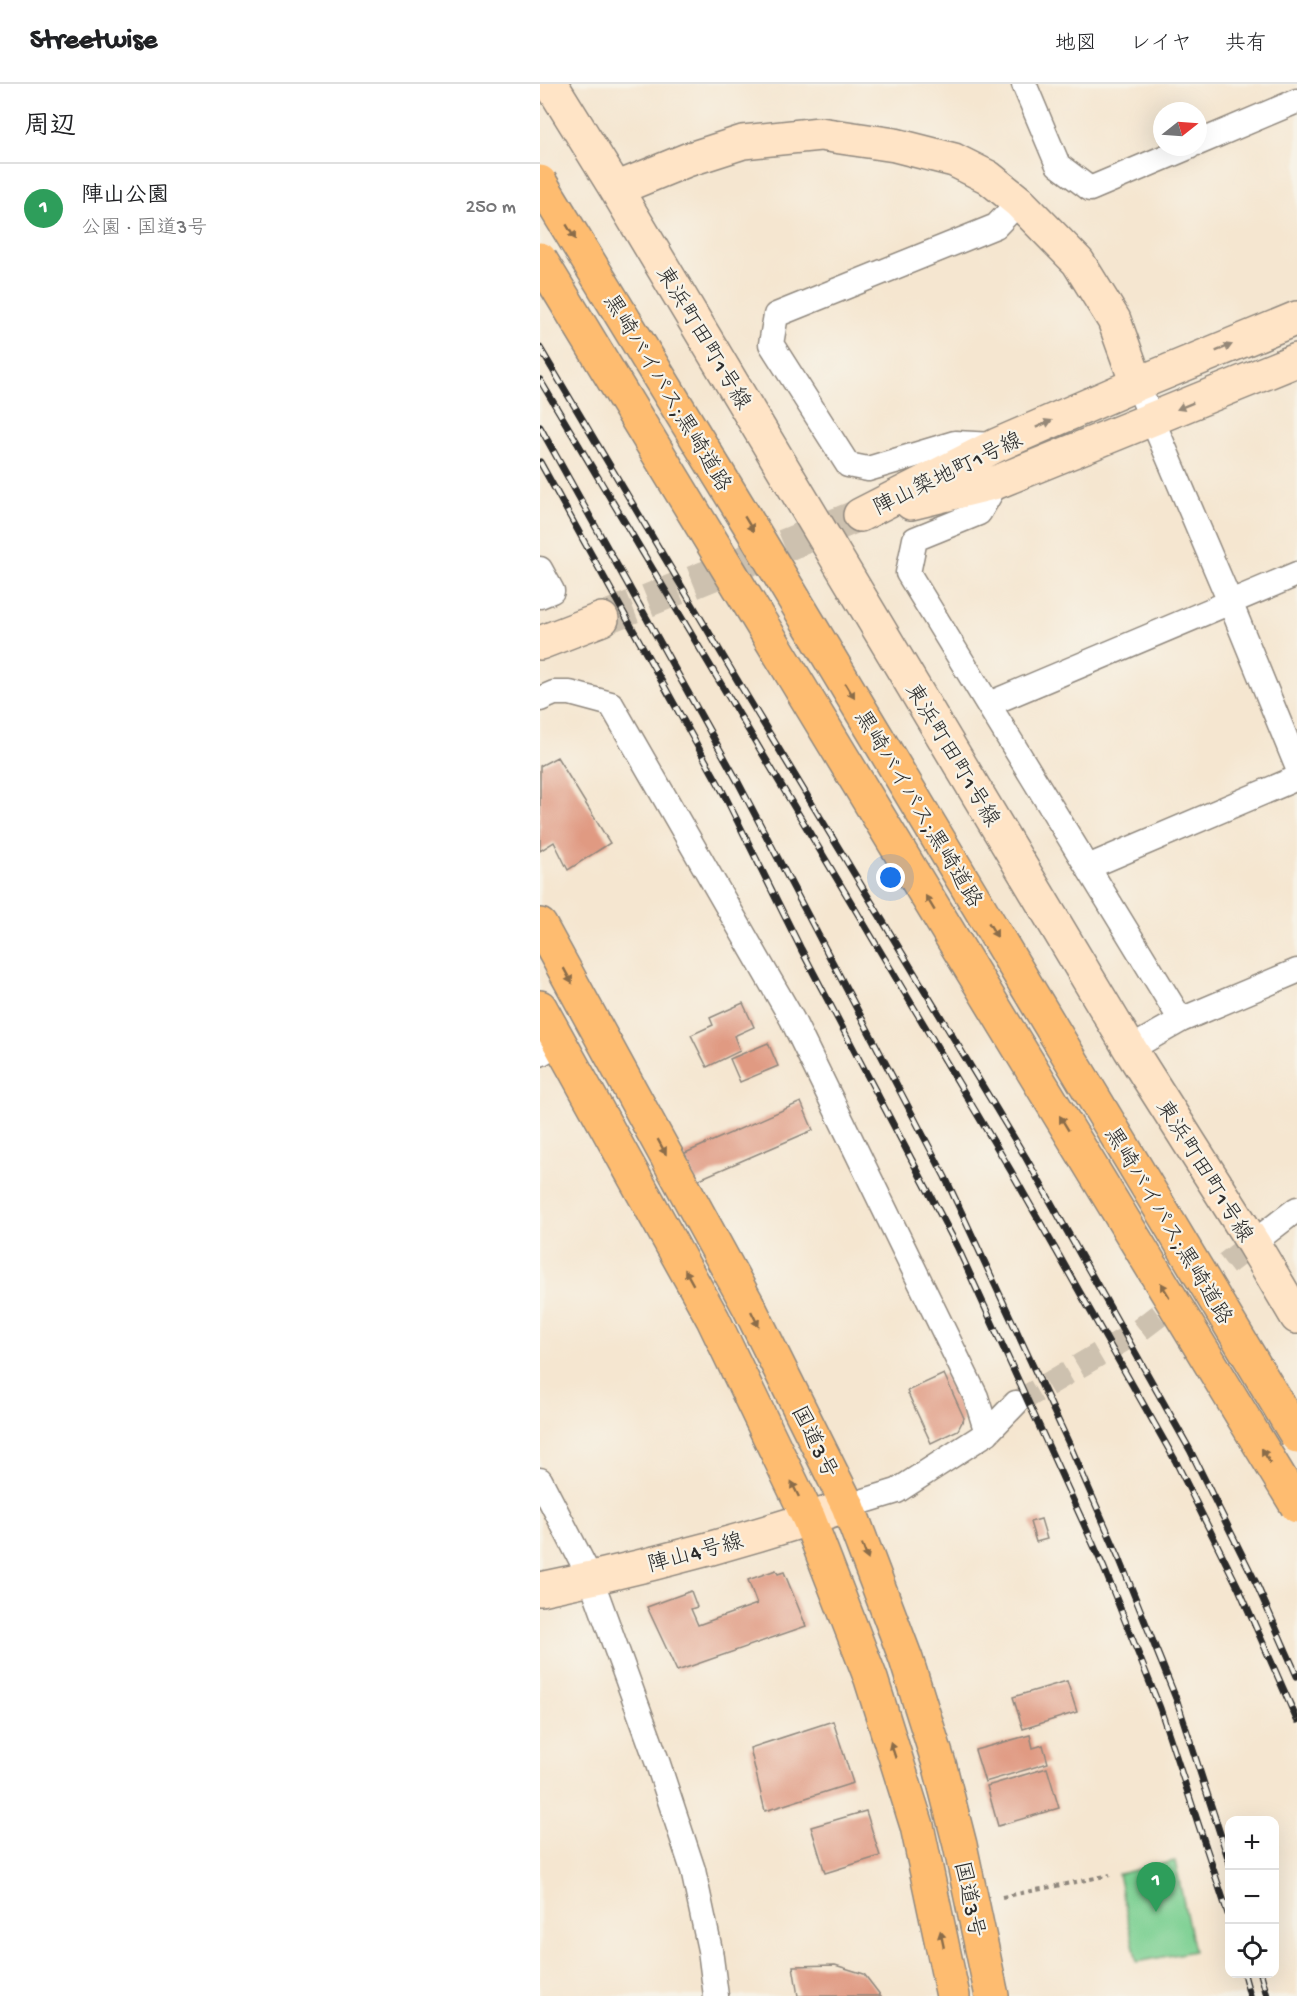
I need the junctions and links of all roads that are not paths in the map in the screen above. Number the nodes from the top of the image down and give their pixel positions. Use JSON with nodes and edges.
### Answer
{"nodes":[{"id":1,"x":551,"y":84,"type":"edge"},
{"id":2,"x":1024,"y":84,"type":"edge"},
{"id":3,"x":1297,"y":101,"type":"edge"},
{"id":4,"x":1207,"y":139,"type":"edge"},
{"id":5,"x":1168,"y":156,"type":"edge"},
{"id":6,"x":540,"y":182,"type":"edge"},
{"id":7,"x":616,"y":189,"type":"junction"},
{"id":8,"x":1019,"y":202,"type":"junction"},
{"id":9,"x":540,"y":259,"type":"edge"},
{"id":10,"x":1297,"y":318,"type":"edge"},
{"id":11,"x":1297,"y":360,"type":"edge"},
{"id":12,"x":1137,"y":384,"type":"junction"},
{"id":13,"x":1152,"y":420,"type":"junction"},
{"id":14,"x":997,"y":445,"type":"junction"},
{"id":15,"x":997,"y":482,"type":"junction"},
{"id":16,"x":540,"y":569,"type":"edge"},
{"id":17,"x":1297,"y":574,"type":"edge"},
{"id":18,"x":540,"y":596,"type":"edge"},
{"id":19,"x":1230,"y":602,"type":"junction"},
{"id":20,"x":602,"y":619,"type":"tunnel mouth"},
{"id":21,"x":540,"y":643,"type":"edge"},
{"id":22,"x":540,"y":699,"type":"edge"},
{"id":23,"x":989,"y":704,"type":"junction"},
{"id":24,"x":1297,"y":766,"type":"edge"},
{"id":25,"x":1297,"y":778,"type":"edge"},
{"id":26,"x":1088,"y":867,"type":"junction"},
{"id":27,"x":540,"y":925,"type":"edge"},
{"id":28,"x":1297,"y":971,"type":"edge"},
{"id":29,"x":540,"y":1007,"type":"edge"},
{"id":30,"x":1180,"y":1020,"type":"junction"},
{"id":31,"x":550,"y":1048,"type":"edge"},
{"id":32,"x":1130,"y":1049,"type":"junction"},
{"id":33,"x":1297,"y":1209,"type":"edge"},
{"id":34,"x":1252,"y":1243,"type":"junction"},
{"id":35,"x":1297,"y":1317,"type":"edge"},
{"id":36,"x":1016,"y":1403,"type":"tunnel mouth"},
{"id":37,"x":987,"y":1433,"type":"junction"},
{"id":38,"x":1297,"y":1436,"type":"edge"},
{"id":39,"x":540,"y":1480,"type":"edge"},
{"id":40,"x":848,"y":1506,"type":"junction"},
{"id":41,"x":1297,"y":1506,"type":"edge"},
{"id":42,"x":809,"y":1519,"type":"junction"},
{"id":43,"x":591,"y":1579,"type":"junction"},
{"id":44,"x":540,"y":1589,"type":"edge"},
{"id":45,"x":716,"y":1996,"type":"edge"},
{"id":46,"x":953,"y":1996,"type":"edge"},
{"id":47,"x":992,"y":1996,"type":"edge"}],
"edges":[{"from":1,"to":7,"type":"street","name":"東浜町田町1号線"},
{"from":2,"to":5,"type":"street"},
{"from":3,"to":4,"type":"street"},
{"from":6,"to":38,"type":"highway","name":"黒崎バイパス;黒崎道路","one_way":true,"bridge":true},
{"from":7,"to":8,"type":"street"},
{"from":7,"to":32,"type":"street","name":"東浜町田町1号線"},
{"from":8,"to":12,"type":"street"},
{"from":8,"to":14,"type":"street"},
{"from":41,"to":9,"type":"highway","name":"黒崎バイパス;黒崎道路","one_way":true,"bridge":true},
{"from":12,"to":10,"type":"street","name":"陣山築地町1号線","one_way":true},
{"from":11,"to":13,"type":"street","name":"陣山築地町1号線","one_way":true},
{"from":12,"to":13,"type":"street"},
{"from":14,"to":12,"type":"street","name":"陣山築地町1号線","one_way":true},
{"from":13,"to":15,"type":"street","name":"陣山築地町1号線"},
{"from":13,"to":19,"type":"street"},
{"from":14,"to":15,"type":"street","name":"陣山築地町1号線"},
{"from":15,"to":23,"type":"street"},
{"from":16,"to":18,"type":"street"},
{"from":17,"to":19,"type":"street"},
{"from":19,"to":23,"type":"street"},
{"from":19,"to":24,"type":"street"},
{"from":20,"to":21,"type":"street"},
{"from":22,"to":37,"type":"street"},
{"from":23,"to":26,"type":"street"},
{"from":25,"to":26,"type":"street"},
{"from":26,"to":30,"type":"street"},
{"from":27,"to":40,"type":"highway","name":"国道3号","one_way":true},
{"from":28,"to":30,"type":"street"},
{"from":29,"to":31,"type":"highway","name":"国道3号"},
{"from":30,"to":32,"type":"street"},
{"from":42,"to":31,"type":"highway","name":"国道3号","one_way":true},
{"from":32,"to":34,"type":"street","name":"東浜町田町1号線"},
{"from":33,"to":34,"type":"street"},
{"from":34,"to":35,"type":"street","name":"東浜町田町1号線"},
{"from":36,"to":37,"type":"street"},
{"from":37,"to":40,"type":"street"},
{"from":39,"to":43,"type":"street"},
{"from":40,"to":42,"type":"street","name":"陣山4号線"},
{"from":40,"to":47,"type":"highway","name":"国道3号","one_way":true},
{"from":42,"to":43,"type":"street","name":"陣山4号線"},
{"from":46,"to":42,"type":"highway","name":"国道3号","one_way":true},
{"from":43,"to":44,"type":"street","name":"陣山4号線"},
{"from":43,"to":45,"type":"street"}]}
